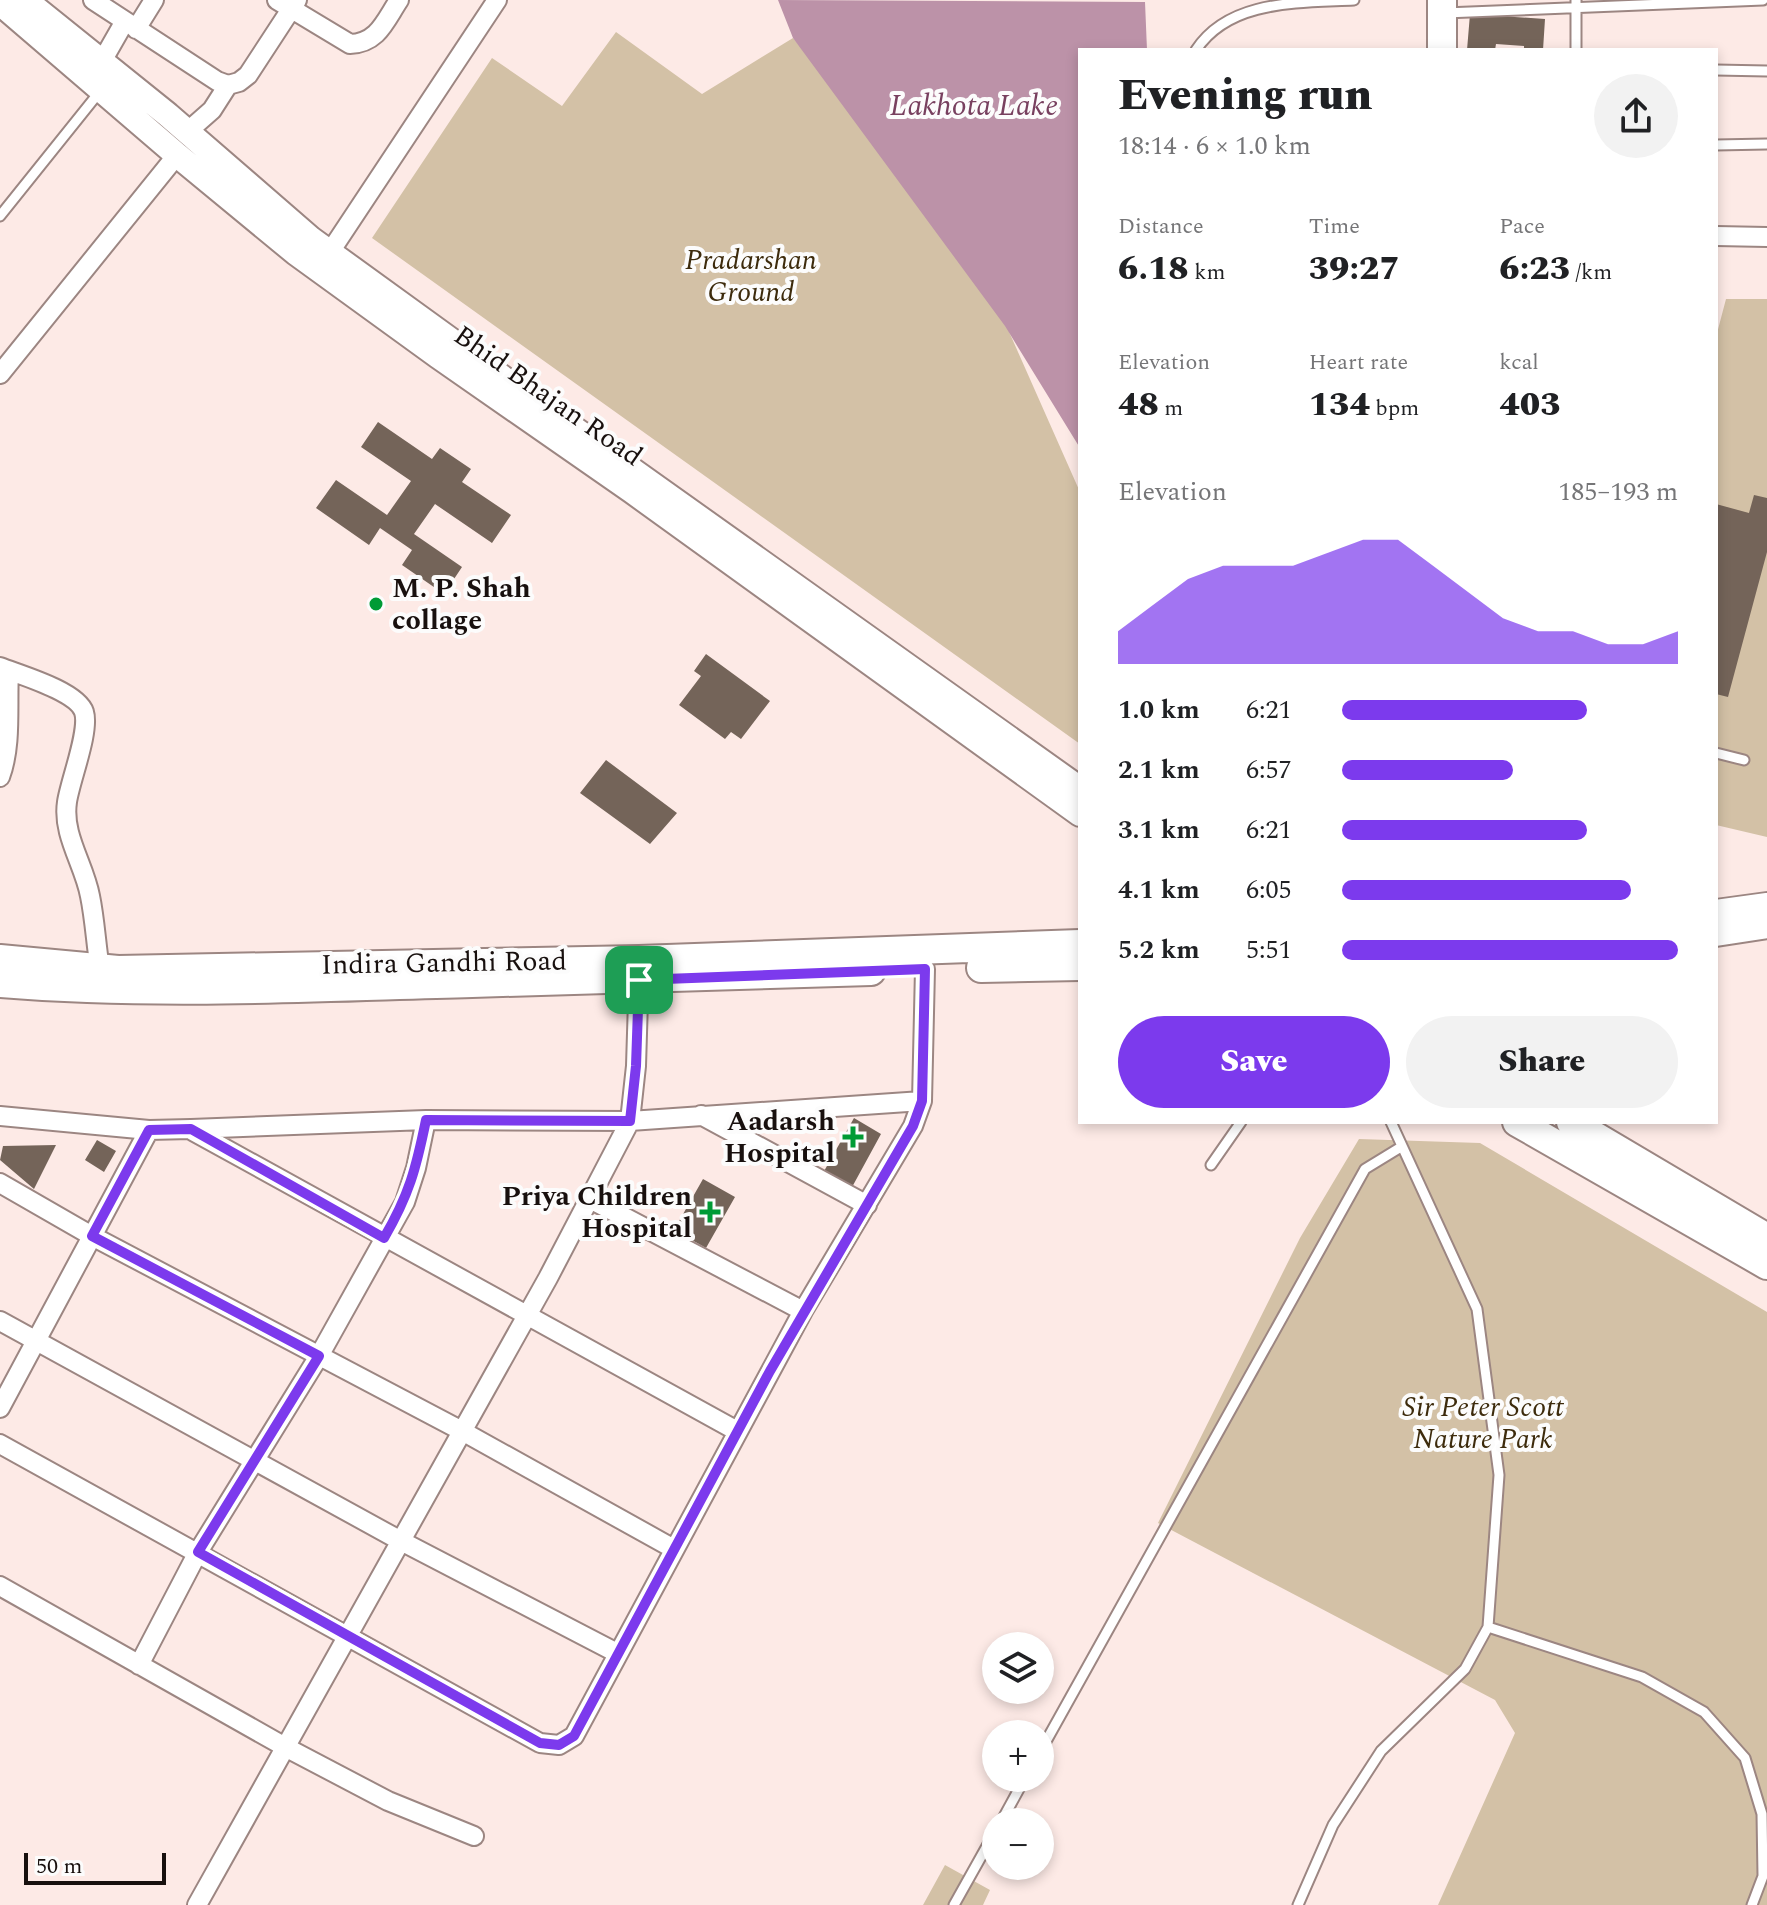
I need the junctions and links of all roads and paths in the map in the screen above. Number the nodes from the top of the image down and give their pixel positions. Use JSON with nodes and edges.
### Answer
{"nodes":[{"id":1,"x":25,"y":0,"type":"edge"},
{"id":2,"x":93,"y":0,"type":"edge"},
{"id":3,"x":154,"y":0,"type":"edge"},
{"id":4,"x":399,"y":0,"type":"edge"},
{"id":5,"x":497,"y":0,"type":"edge"},
{"id":6,"x":1354,"y":0,"type":"edge"},
{"id":7,"x":1763,"y":0,"type":"edge"},
{"id":8,"x":1266,"y":2,"type":"edge"},
{"id":9,"x":0,"y":3,"type":"edge"},
{"id":10,"x":288,"y":3,"type":"edge"},
{"id":11,"x":1576,"y":4,"type":"edge"},
{"id":12,"x":1442,"y":6,"type":"edge"},
{"id":13,"x":130,"y":25,"type":"junction"},
{"id":14,"x":1198,"y":48,"type":"edge"},
{"id":15,"x":1442,"y":48,"type":"edge"},
{"id":16,"x":1576,"y":48,"type":"edge"},
{"id":17,"x":101,"y":63,"type":"junction"},
{"id":18,"x":1718,"y":70,"type":"edge"},
{"id":19,"x":1767,"y":71,"type":"edge"},
{"id":20,"x":228,"y":85,"type":"junction"},
{"id":21,"x":101,"y":90,"type":"junction"},
{"id":22,"x":187,"y":132,"type":"junction"},
{"id":23,"x":1767,"y":144,"type":"edge"},
{"id":24,"x":1718,"y":145,"type":"edge"},
{"id":25,"x":177,"y":155,"type":"junction"},
{"id":26,"x":0,"y":216,"type":"edge"},
{"id":27,"x":1718,"y":236,"type":"edge"},
{"id":28,"x":1767,"y":237,"type":"edge"},
{"id":29,"x":324,"y":261,"type":"junction"},
{"id":30,"x":0,"y":374,"type":"edge"},
{"id":31,"x":4,"y":669,"type":"edge"},
{"id":32,"x":1718,"y":754,"type":"edge"},
{"id":33,"x":1744,"y":760,"type":"dead end"},
{"id":34,"x":0,"y":777,"type":"edge"},
{"id":35,"x":1078,"y":788,"type":"edge"},
{"id":36,"x":1078,"y":813,"type":"edge"},
{"id":37,"x":1767,"y":905,"type":"edge"},
{"id":38,"x":1718,"y":912,"type":"edge"},
{"id":39,"x":1767,"y":926,"type":"edge"},
{"id":40,"x":1718,"y":934,"type":"edge"},
{"id":41,"x":1078,"y":944,"type":"edge"},
{"id":42,"x":0,"y":959,"type":"edge"},
{"id":43,"x":1078,"y":966,"type":"edge"},
{"id":44,"x":100,"y":969,"type":"junction"},
{"id":45,"x":925,"y":969,"type":"junction"},
{"id":46,"x":639,"y":970,"type":"junction"},
{"id":47,"x":0,"y":983,"type":"edge"},
{"id":48,"x":922,"y":1101,"type":"junction"},
{"id":49,"x":701,"y":1115,"type":"junction"},
{"id":50,"x":0,"y":1116,"type":"edge"},
{"id":51,"x":426,"y":1120,"type":"junction"},
{"id":52,"x":630,"y":1121,"type":"junction"},
{"id":53,"x":1240,"y":1124,"type":"edge"},
{"id":54,"x":1392,"y":1124,"type":"edge"},
{"id":55,"x":1520,"y":1124,"type":"edge"},
{"id":56,"x":1574,"y":1124,"type":"edge"},
{"id":57,"x":191,"y":1129,"type":"junction"},
{"id":58,"x":149,"y":1130,"type":"junction"},
{"id":59,"x":1401,"y":1147,"type":"junction"},
{"id":60,"x":1211,"y":1165,"type":"dead end"},
{"id":61,"x":0,"y":1183,"type":"edge"},
{"id":62,"x":590,"y":1199,"type":"junction"},
{"id":63,"x":867,"y":1205,"type":"junction"},
{"id":64,"x":92,"y":1236,"type":"junction"},
{"id":65,"x":384,"y":1238,"type":"junction"},
{"id":66,"x":1767,"y":1238,"type":"edge"},
{"id":67,"x":1767,"y":1265,"type":"edge"},
{"id":68,"x":803,"y":1311,"type":"junction"},
{"id":69,"x":526,"y":1316,"type":"junction"},
{"id":70,"x":0,"y":1321,"type":"edge"},
{"id":71,"x":36,"y":1340,"type":"junction"},
{"id":72,"x":319,"y":1356,"type":"junction"},
{"id":73,"x":0,"y":1408,"type":"edge"},
{"id":74,"x":462,"y":1431,"type":"junction"},
{"id":75,"x":737,"y":1431,"type":"junction"},
{"id":76,"x":0,"y":1444,"type":"edge"},
{"id":77,"x":254,"y":1460,"type":"junction"},
{"id":78,"x":401,"y":1541,"type":"junction"},
{"id":79,"x":674,"y":1549,"type":"junction"},
{"id":80,"x":198,"y":1552,"type":"junction"},
{"id":81,"x":0,"y":1586,"type":"edge"},
{"id":82,"x":1488,"y":1627,"type":"junction"},
{"id":83,"x":348,"y":1636,"type":"junction"},
{"id":84,"x":617,"y":1653,"type":"junction"},
{"id":85,"x":139,"y":1665,"type":"junction"},
{"id":86,"x":1054,"y":1727,"type":"edge"},
{"id":87,"x":287,"y":1748,"type":"junction"},
{"id":88,"x":474,"y":1836,"type":"dead end"},
{"id":89,"x":982,"y":1855,"type":"edge"},
{"id":90,"x":197,"y":1905,"type":"edge"},
{"id":91,"x":954,"y":1905,"type":"edge"},
{"id":92,"x":1298,"y":1905,"type":"edge"},
{"id":93,"x":1752,"y":1905,"type":"edge"}],
"edges":[{"from":1,"to":17,"type":"main road","name":"Bhid Bhajan Road"},
{"from":2,"to":13,"type":"street"},
{"from":3,"to":13,"type":"street"},
{"from":4,"to":10,"type":"street"},
{"from":5,"to":29,"type":"street"},
{"from":6,"to":8,"type":"lane"},
{"from":7,"to":11,"type":"lane"},
{"from":8,"to":14,"type":"lane"},
{"from":9,"to":21,"type":"main road","name":"Bhid Bhajan Road"},
{"from":10,"to":20,"type":"street"},
{"from":11,"to":12,"type":"lane"},
{"from":11,"to":16,"type":"lane"},
{"from":12,"to":15,"type":"main road"},
{"from":13,"to":17,"type":"street"},
{"from":13,"to":20,"type":"street"},
{"from":17,"to":22,"type":"main road","name":"Bhid Bhajan Road"},
{"from":18,"to":19,"type":"lane"},
{"from":20,"to":22,"type":"street"},
{"from":21,"to":25,"type":"main road","name":"Bhid Bhajan Road"},
{"from":21,"to":26,"type":"lane"},
{"from":22,"to":29,"type":"main road","name":"Bhid Bhajan Road"},
{"from":23,"to":24,"type":"lane"},
{"from":25,"to":29,"type":"main road","name":"Bhid Bhajan Road"},
{"from":25,"to":30,"type":"street"},
{"from":27,"to":28,"type":"street"},
{"from":29,"to":35,"type":"main road","name":"Bhid Bhajan Road"},
{"from":29,"to":36,"type":"main road","name":"Bhid Bhajan Road"},
{"from":31,"to":34,"type":"street"},
{"from":31,"to":44,"type":"street"},
{"from":32,"to":33,"type":"lane"},
{"from":37,"to":38,"type":"main road"},
{"from":39,"to":40,"type":"main road"},
{"from":41,"to":46,"type":"main road","name":"Indira Gandhi Road"},
{"from":42,"to":44,"type":"main road","name":"Indira Gandhi Road"},
{"from":43,"to":45,"type":"main road","name":"Indira Gandhi Road"},
{"from":44,"to":46,"type":"main road","name":"Indira Gandhi Road"},
{"from":45,"to":46,"type":"main road","name":"Indira Gandhi Road"},
{"from":45,"to":48,"type":"street"},
{"from":46,"to":47,"type":"main road","name":"Indira Gandhi Road"},
{"from":46,"to":52,"type":"street"},
{"from":48,"to":49,"type":"street"},
{"from":48,"to":63,"type":"street"},
{"from":49,"to":52,"type":"street"},
{"from":49,"to":63,"type":"street"},
{"from":50,"to":58,"type":"street"},
{"from":51,"to":52,"type":"street"},
{"from":51,"to":57,"type":"street"},
{"from":51,"to":65,"type":"street"},
{"from":52,"to":62,"type":"street"},
{"from":53,"to":60,"type":"lane"},
{"from":54,"to":59,"type":"lane"},
{"from":55,"to":67,"type":"main road"},
{"from":56,"to":66,"type":"main road"},
{"from":57,"to":58,"type":"street"},
{"from":57,"to":65,"type":"street"},
{"from":58,"to":64,"type":"street"},
{"from":59,"to":82,"type":"lane"},
{"from":59,"to":86,"type":"lane"},
{"from":61,"to":64,"type":"street"},
{"from":62,"to":68,"type":"street"},
{"from":62,"to":69,"type":"street"},
{"from":63,"to":68,"type":"street"},
{"from":64,"to":71,"type":"street"},
{"from":64,"to":72,"type":"street"},
{"from":65,"to":69,"type":"street"},
{"from":65,"to":72,"type":"street"},
{"from":68,"to":75,"type":"street"},
{"from":69,"to":74,"type":"street"},
{"from":69,"to":75,"type":"street"},
{"from":70,"to":71,"type":"street"},
{"from":71,"to":73,"type":"street"},
{"from":71,"to":77,"type":"street"},
{"from":72,"to":74,"type":"street"},
{"from":72,"to":77,"type":"street"},
{"from":74,"to":78,"type":"street"},
{"from":74,"to":79,"type":"street"},
{"from":75,"to":79,"type":"street"},
{"from":76,"to":80,"type":"street"},
{"from":77,"to":78,"type":"street"},
{"from":77,"to":80,"type":"street"},
{"from":78,"to":83,"type":"street"},
{"from":78,"to":84,"type":"street"},
{"from":79,"to":84,"type":"street"},
{"from":80,"to":83,"type":"street"},
{"from":80,"to":85,"type":"street"},
{"from":81,"to":85,"type":"street"},
{"from":82,"to":92,"type":"lane"},
{"from":82,"to":93,"type":"lane"},
{"from":83,"to":84,"type":"street"},
{"from":83,"to":87,"type":"street"},
{"from":85,"to":87,"type":"street"},
{"from":87,"to":88,"type":"street"},
{"from":87,"to":90,"type":"street"},
{"from":89,"to":91,"type":"lane"}]}
